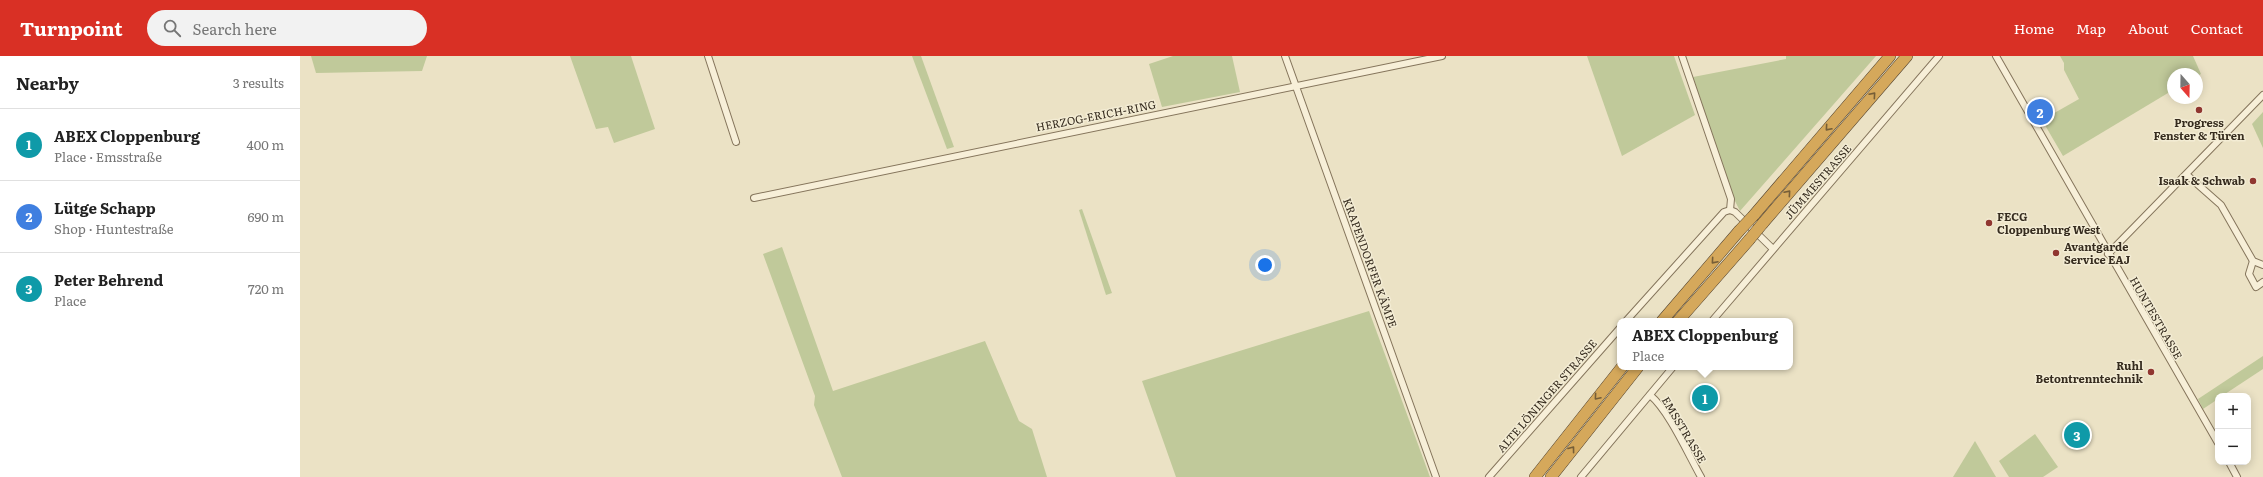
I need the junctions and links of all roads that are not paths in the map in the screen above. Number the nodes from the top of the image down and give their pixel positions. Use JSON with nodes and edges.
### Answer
{"nodes":[{"id":1,"x":708,"y":56,"type":"edge"},
{"id":2,"x":1285,"y":56,"type":"edge"},
{"id":3,"x":1442,"y":56,"type":"edge"},
{"id":4,"x":1682,"y":56,"type":"edge"},
{"id":5,"x":1890,"y":56,"type":"edge"},
{"id":6,"x":1907,"y":56,"type":"edge"},
{"id":7,"x":1939,"y":56,"type":"edge"},
{"id":8,"x":1996,"y":56,"type":"edge"},
{"id":9,"x":1296,"y":86,"type":"junction"},
{"id":10,"x":2263,"y":95,"type":"edge"},
{"id":11,"x":736,"y":142,"type":"dead end"},
{"id":12,"x":2187,"y":175,"type":"junction"},
{"id":13,"x":754,"y":198,"type":"dead end"},
{"id":14,"x":1730,"y":210,"type":"junction"},
{"id":15,"x":1773,"y":249,"type":"junction"},
{"id":16,"x":2108,"y":254,"type":"junction"},
{"id":17,"x":2253,"y":261,"type":"junction"},
{"id":18,"x":2263,"y":265,"type":"edge"},
{"id":19,"x":2263,"y":282,"type":"edge"},
{"id":20,"x":1629,"y":318,"type":"edge"},
{"id":21,"x":1665,"y":318,"type":"edge"},
{"id":22,"x":1681,"y":318,"type":"edge"},
{"id":23,"x":1715,"y":318,"type":"edge"},
{"id":24,"x":1617,"y":331,"type":"edge"},
{"id":25,"x":1620,"y":370,"type":"edge"},
{"id":26,"x":1636,"y":370,"type":"edge"},
{"id":27,"x":1671,"y":370,"type":"edge"},
{"id":28,"x":1650,"y":395,"type":"junction"},
{"id":29,"x":2215,"y":438,"type":"edge"},
{"id":30,"x":2231,"y":465,"type":"edge"},
{"id":31,"x":1436,"y":477,"type":"edge"},
{"id":32,"x":1489,"y":477,"type":"edge"},
{"id":33,"x":1535,"y":477,"type":"edge"},
{"id":34,"x":1551,"y":477,"type":"edge"},
{"id":35,"x":1581,"y":477,"type":"edge"},
{"id":36,"x":1701,"y":477,"type":"edge"},
{"id":37,"x":2237,"y":477,"type":"edge"}],
"edges":[{"from":1,"to":11,"type":"street"},
{"from":2,"to":9,"type":"street","name":"KRAPENDORFER KÄMPE"},
{"from":3,"to":9,"type":"street","name":"HERZOG-ERICH-RING"},
{"from":4,"to":14,"type":"street"},
{"from":5,"to":21,"type":"highway","one_way":true,"bridge":true},
{"from":22,"to":6,"type":"highway","one_way":true,"bridge":true},
{"from":7,"to":15,"type":"street","name":"JÜMMESTRASSE"},
{"from":8,"to":16,"type":"street","name":"HUNTESTRASSE"},
{"from":9,"to":13,"type":"street","name":"HERZOG-ERICH-RING"},
{"from":9,"to":31,"type":"street","name":"KRAPENDORFER KÄMPE"},
{"from":10,"to":12,"type":"street"},
{"from":12,"to":16,"type":"street"},
{"from":12,"to":17,"type":"street"},
{"from":14,"to":15,"type":"street"},
{"from":14,"to":20,"type":"street"},
{"from":15,"to":23,"type":"street","name":"JÜMMESTRASSE"},
{"from":16,"to":29,"type":"street","name":"HUNTESTRASSE"},
{"from":17,"to":18,"type":"street"},
{"from":17,"to":19,"type":"street"},
{"from":24,"to":32,"type":"street","name":"ALTE LÖNINGER STRASSE"},
{"from":25,"to":33,"type":"highway","one_way":true},
{"from":34,"to":26,"type":"highway","one_way":true},
{"from":27,"to":28,"type":"street"},
{"from":28,"to":35,"type":"street"},
{"from":28,"to":36,"type":"street","name":"EMSSTRASSE"},
{"from":30,"to":37,"type":"street"}]}
